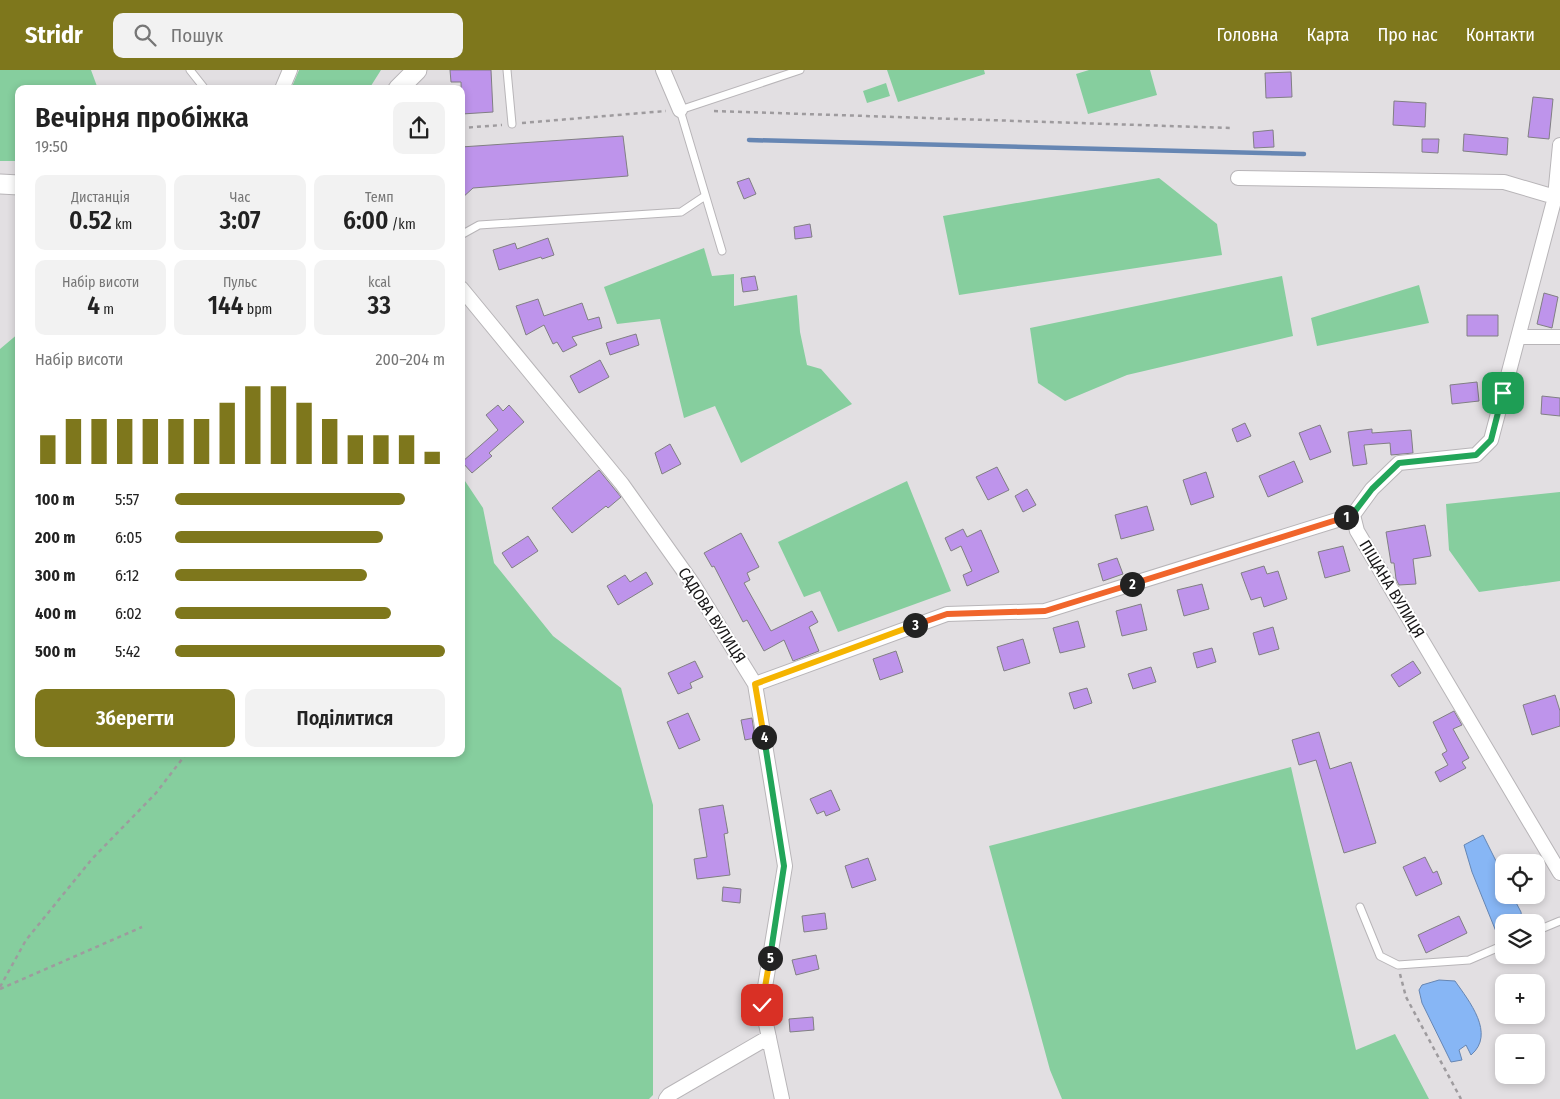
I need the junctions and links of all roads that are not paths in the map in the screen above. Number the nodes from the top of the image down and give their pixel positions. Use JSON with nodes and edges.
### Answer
{"nodes":[{"id":1,"x":190,"y":70,"type":"edge"},
{"id":2,"x":290,"y":70,"type":"edge"},
{"id":3,"x":417,"y":70,"type":"edge"},
{"id":4,"x":508,"y":70,"type":"edge"},
{"id":5,"x":663,"y":70,"type":"edge"},
{"id":6,"x":800,"y":70,"type":"edge"},
{"id":7,"x":202,"y":85,"type":"edge"},
{"id":8,"x":284,"y":85,"type":"edge"},
{"id":9,"x":402,"y":85,"type":"edge"},
{"id":10,"x":680,"y":110,"type":"junction"},
{"id":11,"x":512,"y":124,"type":"road end"},
{"id":12,"x":1560,"y":145,"type":"edge"},
{"id":13,"x":1559,"y":167,"type":"edge"},
{"id":14,"x":1238,"y":178,"type":"dead end"},
{"id":15,"x":0,"y":184,"type":"edge"},
{"id":16,"x":15,"y":185,"type":"edge"},
{"id":17,"x":705,"y":196,"type":"junction"},
{"id":18,"x":1555,"y":197,"type":"junction"},
{"id":19,"x":465,"y":233,"type":"edge"},
{"id":20,"x":722,"y":251,"type":"dead end"},
{"id":21,"x":465,"y":293,"type":"edge"},
{"id":22,"x":1519,"y":337,"type":"junction"},
{"id":23,"x":1560,"y":338,"type":"edge"},
{"id":24,"x":1352,"y":515,"type":"junction"},
{"id":25,"x":755,"y":684,"type":"junction"},
{"id":26,"x":1560,"y":872,"type":"edge"},
{"id":27,"x":1360,"y":907,"type":"dead end"},
{"id":28,"x":1560,"y":921,"type":"edge"},
{"id":29,"x":1545,"y":927,"type":"edge"},
{"id":30,"x":1495,"y":949,"type":"edge"},
{"id":31,"x":769,"y":1037,"type":"junction"},
{"id":32,"x":666,"y":1099,"type":"edge"},
{"id":33,"x":782,"y":1099,"type":"edge"}],
"edges":[{"from":1,"to":7,"type":"lane"},
{"from":2,"to":8,"type":"street"},
{"from":3,"to":9,"type":"street"},
{"from":4,"to":11,"type":"lane"},
{"from":5,"to":10,"type":"street"},
{"from":6,"to":10,"type":"lane"},
{"from":10,"to":17,"type":"lane"},
{"from":12,"to":13,"type":"street"},
{"from":13,"to":18,"type":"street"},
{"from":14,"to":18,"type":"street"},
{"from":15,"to":16,"type":"street"},
{"from":17,"to":19,"type":"lane"},
{"from":17,"to":20,"type":"lane"},
{"from":18,"to":22,"type":"street"},
{"from":21,"to":25,"type":"street","name":"САДОВА ВУЛИЦЯ"},
{"from":22,"to":23,"type":"street"},
{"from":22,"to":24,"type":"street"},
{"from":24,"to":25,"type":"street"},
{"from":24,"to":26,"type":"street","name":"ПІЩАНА ВУЛИЦЯ"},
{"from":25,"to":31,"type":"street","name":"САДОВА ВУЛИЦЯ"},
{"from":27,"to":30,"type":"lane"},
{"from":28,"to":29,"type":"lane"},
{"from":31,"to":32,"type":"street"},
{"from":31,"to":33,"type":"street","name":"САДОВА ВУЛИЦЯ"}]}
